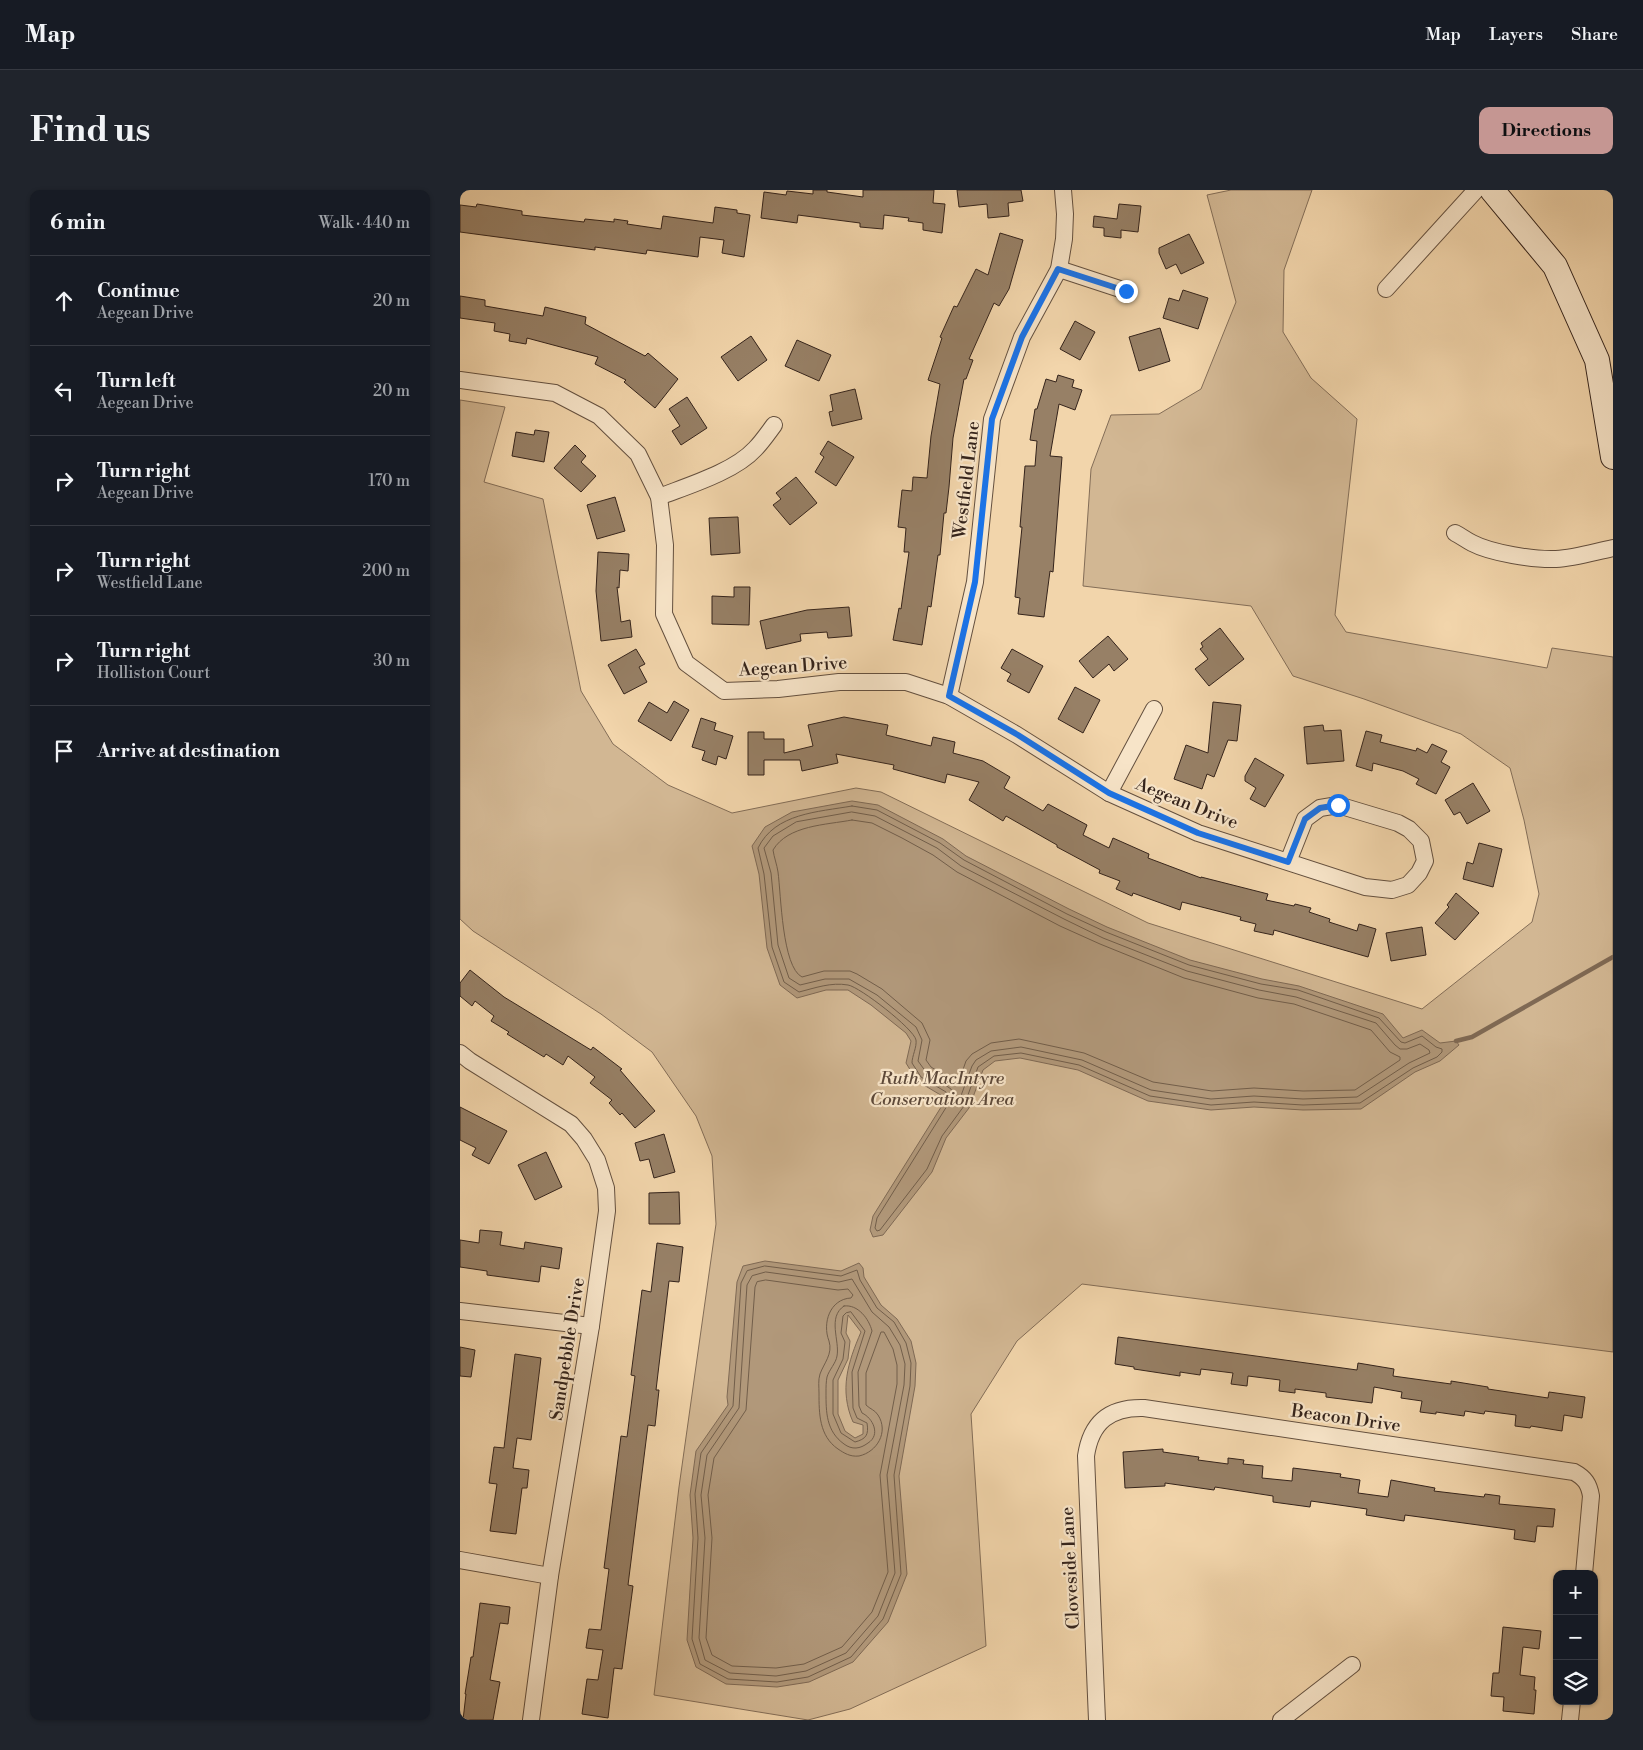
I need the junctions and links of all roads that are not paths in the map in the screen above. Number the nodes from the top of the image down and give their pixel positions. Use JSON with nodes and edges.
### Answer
{"nodes":[{"id":1,"x":1063,"y":190,"type":"edge"},
{"id":2,"x":1476,"y":190,"type":"edge"},
{"id":3,"x":1492,"y":190,"type":"edge"},
{"id":4,"x":1058,"y":269,"type":"junction"},
{"id":5,"x":1386,"y":289,"type":"dead end"},
{"id":6,"x":1126,"y":291,"type":"dead end"},
{"id":7,"x":460,"y":380,"type":"edge"},
{"id":8,"x":774,"y":425,"type":"dead end"},
{"id":9,"x":1613,"y":457,"type":"edge"},
{"id":10,"x":658,"y":497,"type":"junction"},
{"id":11,"x":1455,"y":533,"type":"dead end"},
{"id":12,"x":1613,"y":548,"type":"edge"},
{"id":13,"x":949,"y":696,"type":"junction"},
{"id":14,"x":1154,"y":709,"type":"dead end"},
{"id":15,"x":1109,"y":793,"type":"junction"},
{"id":16,"x":1288,"y":862,"type":"junction"},
{"id":17,"x":460,"y":1053,"type":"edge"},
{"id":18,"x":460,"y":1310,"type":"edge"},
{"id":19,"x":591,"y":1326,"type":"junction"},
{"id":20,"x":1104,"y":1419,"type":"joint"},
{"id":21,"x":460,"y":1560,"type":"edge"},
{"id":22,"x":1584,"y":1570,"type":"edge"},
{"id":23,"x":550,"y":1576,"type":"junction"},
{"id":24,"x":1352,"y":1665,"type":"dead end"},
{"id":25,"x":1572,"y":1705,"type":"edge"},
{"id":26,"x":531,"y":1720,"type":"edge"},
{"id":27,"x":1097,"y":1720,"type":"edge"},
{"id":28,"x":1281,"y":1720,"type":"edge"},
{"id":29,"x":1570,"y":1720,"type":"edge"}],
"edges":[{"from":1,"to":4,"type":"street","name":"Westfield Lane"},
{"from":2,"to":5,"type":"street"},
{"from":3,"to":9,"type":"street"},
{"from":4,"to":6,"type":"street"},
{"from":4,"to":13,"type":"street","name":"Westfield Lane"},
{"from":7,"to":10,"type":"street","name":"Aegean Drive"},
{"from":8,"to":10,"type":"street"},
{"from":10,"to":13,"type":"street","name":"Aegean Drive"},
{"from":11,"to":12,"type":"street"},
{"from":13,"to":15,"type":"street","name":"Aegean Drive"},
{"from":14,"to":15,"type":"street"},
{"from":15,"to":16,"type":"street","name":"Aegean Drive"},
{"from":16,"to":16,"type":"street","name":"Aegean Drive"},
{"from":17,"to":19,"type":"street","name":"Sandpebble Drive"},
{"from":18,"to":19,"type":"street"},
{"from":19,"to":23,"type":"street","name":"Sandpebble Drive"},
{"from":20,"to":22,"type":"street","name":"Beacon Drive"},
{"from":20,"to":27,"type":"street","name":"Cloveside Lane"},
{"from":21,"to":23,"type":"street"},
{"from":23,"to":26,"type":"street","name":"Sandpebble Drive"},
{"from":24,"to":28,"type":"street"},
{"from":25,"to":29,"type":"street"}]}
